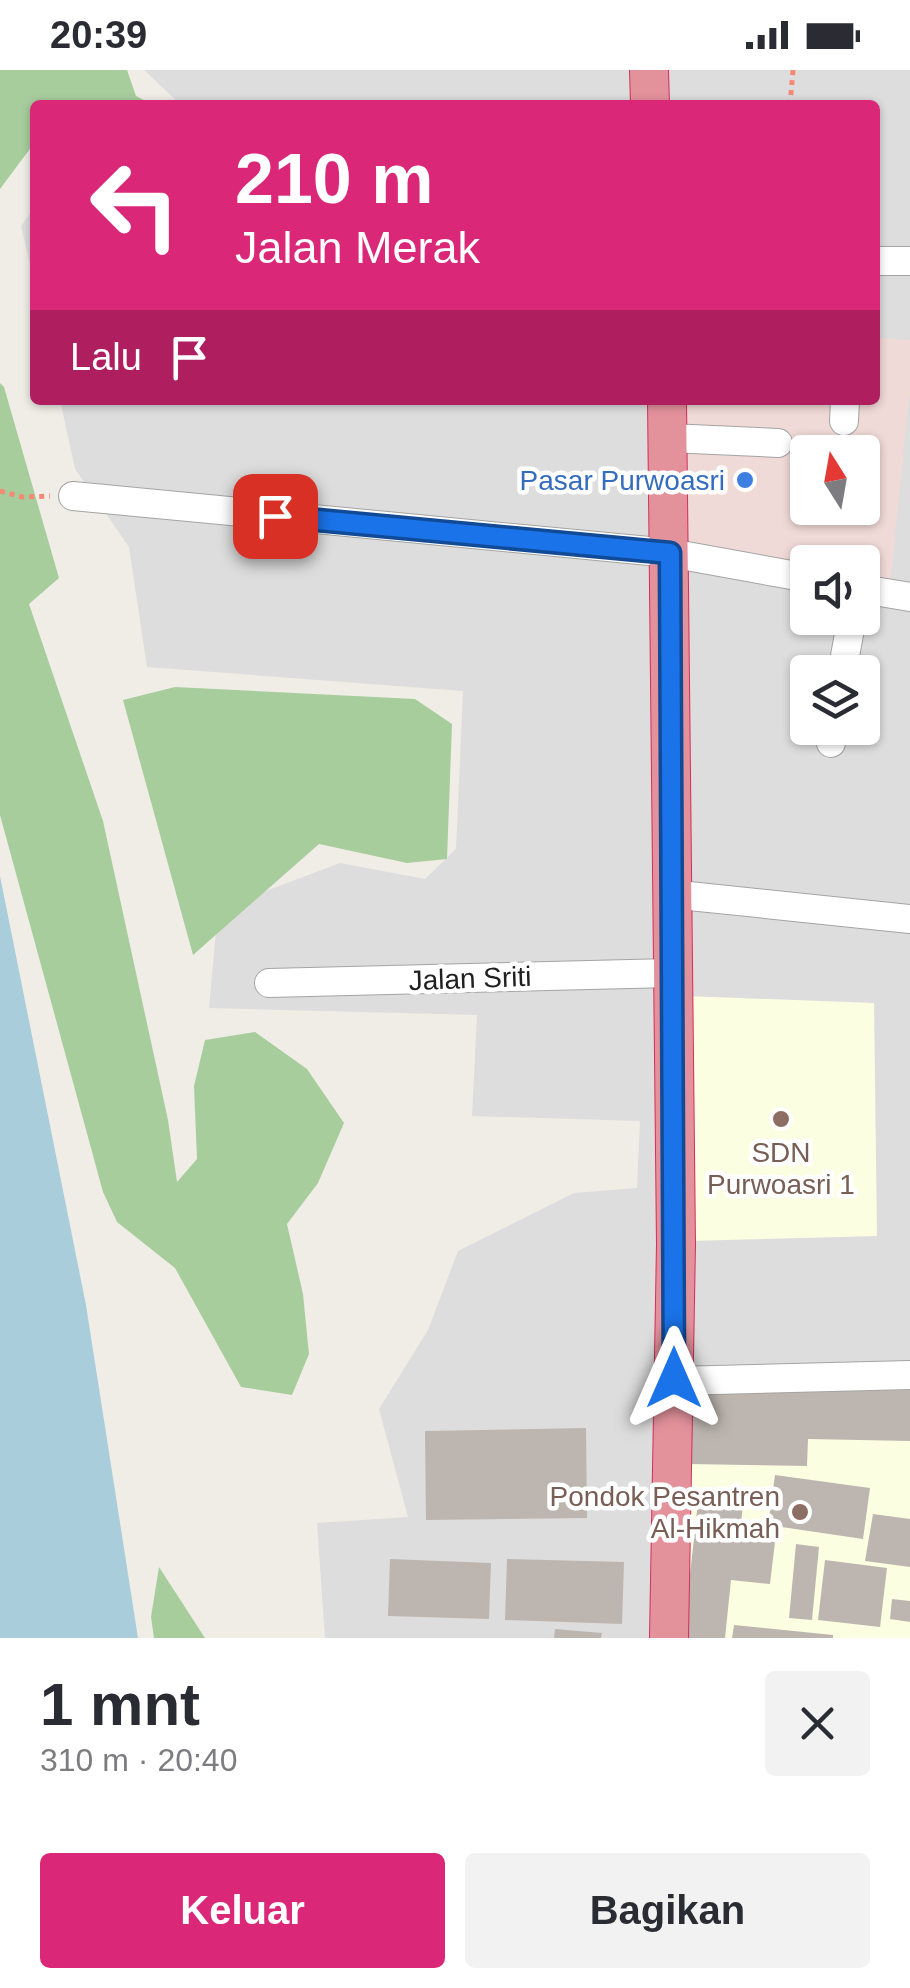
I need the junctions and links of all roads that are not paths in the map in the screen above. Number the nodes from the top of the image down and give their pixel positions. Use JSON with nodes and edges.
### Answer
{"nodes":[{"id":1,"x":649,"y":70,"type":"edge"},
{"id":2,"x":650,"y":100,"type":"edge"},
{"id":3,"x":910,"y":260,"type":"edge"},
{"id":4,"x":880,"y":261,"type":"edge"},
{"id":5,"x":668,"y":405,"type":"edge"},
{"id":6,"x":669,"y":438,"type":"junction"},
{"id":7,"x":778,"y":443,"type":"dead end"},
{"id":8,"x":73,"y":496,"type":"road end"},
{"id":9,"x":670,"y":553,"type":"junction"},
{"id":10,"x":790,"y":575,"type":"edge"},
{"id":11,"x":880,"y":591,"type":"edge"},
{"id":12,"x":910,"y":597,"type":"edge"},
{"id":13,"x":670,"y":894,"type":"junction"},
{"id":14,"x":910,"y":919,"type":"edge"},
{"id":15,"x":672,"y":972,"type":"junction"},
{"id":16,"x":269,"y":983,"type":"dead end"},
{"id":17,"x":910,"y":1375,"type":"edge"},
{"id":18,"x":675,"y":1381,"type":"junction"},
{"id":19,"x":669,"y":1638,"type":"edge"}],
"edges":[{"from":1,"to":2,"type":"highway"},
{"from":3,"to":4,"type":"street"},
{"from":5,"to":6,"type":"highway"},
{"from":6,"to":7,"type":"street"},
{"from":6,"to":9,"type":"highway"},
{"from":8,"to":9,"type":"street"},
{"from":9,"to":10,"type":"street"},
{"from":9,"to":13,"type":"highway"},
{"from":11,"to":12,"type":"street"},
{"from":13,"to":14,"type":"street"},
{"from":13,"to":15,"type":"highway"},
{"from":15,"to":16,"type":"street","name":"Jalan Sriti"},
{"from":15,"to":18,"type":"highway"},
{"from":17,"to":18,"type":"street"},
{"from":18,"to":19,"type":"highway"}]}
